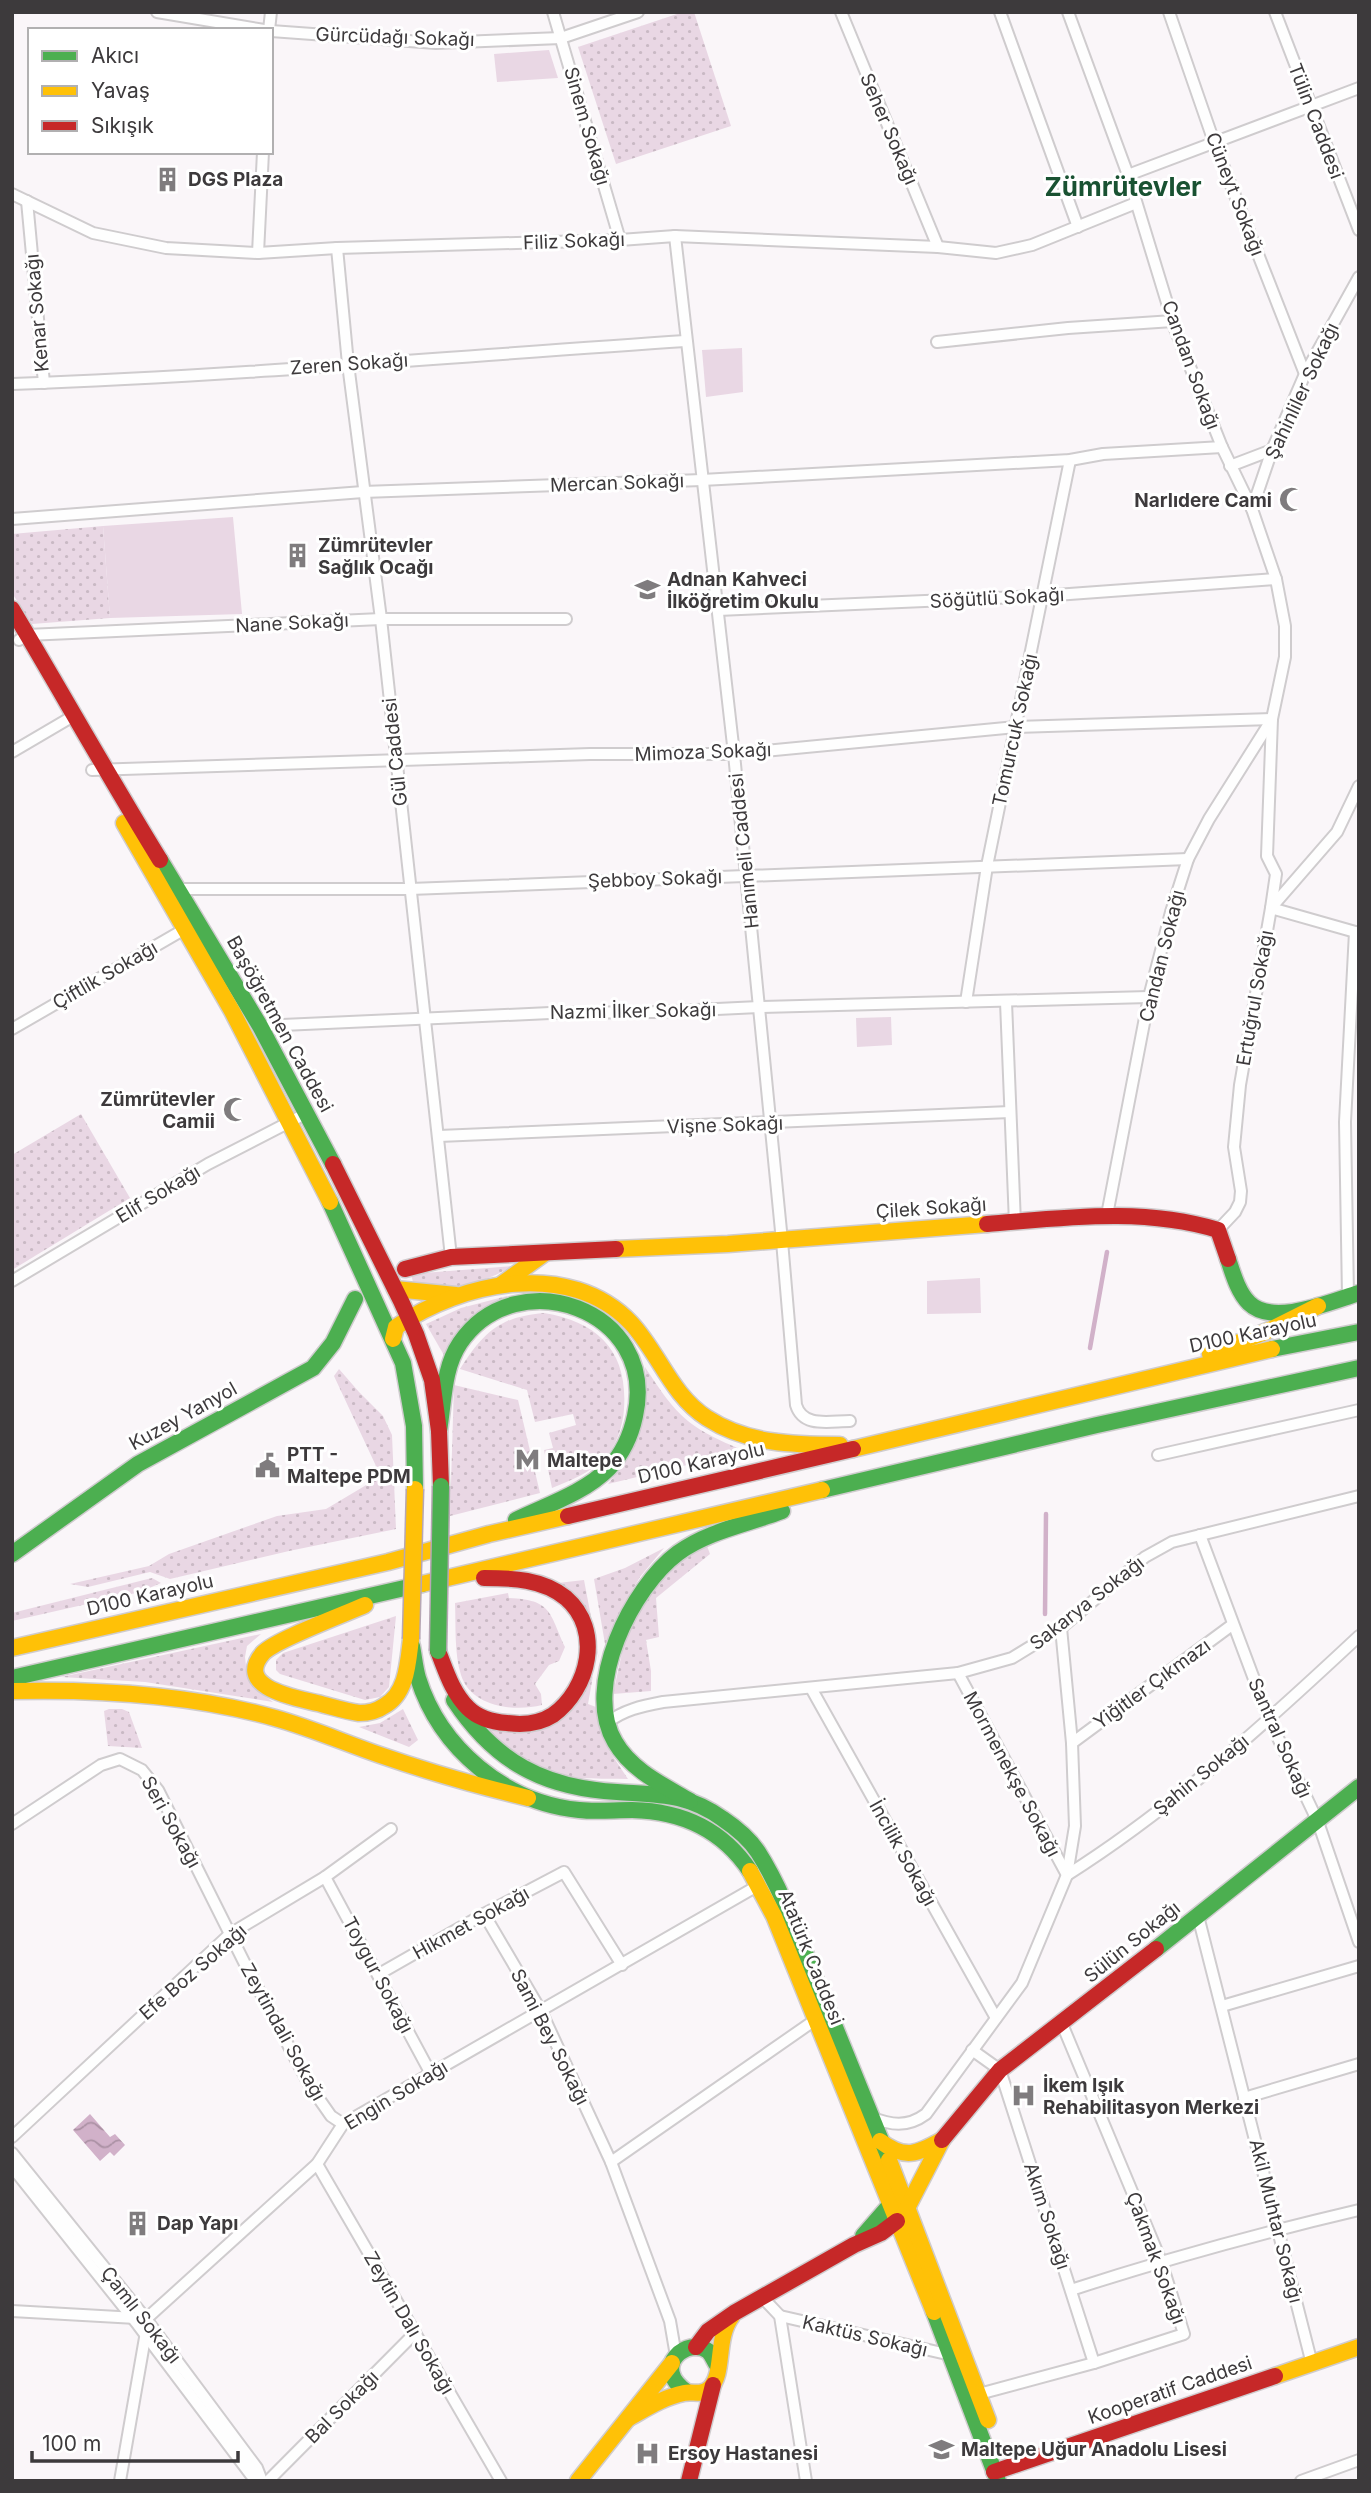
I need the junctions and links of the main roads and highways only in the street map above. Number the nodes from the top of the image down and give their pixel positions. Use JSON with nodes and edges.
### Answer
{"nodes":[{"id":1,"x":12,"y":609,"type":"edge"},
{"id":2,"x":19,"y":635,"type":"edge"},
{"id":3,"x":192,"y":924,"type":"junction"},
{"id":4,"x":545,"y":1253,"type":"junction"},
{"id":5,"x":405,"y":1269,"type":"dead end"},
{"id":6,"x":502,"y":1285,"type":"junction"},
{"id":7,"x":396,"y":1289,"type":"junction"},
{"id":8,"x":1353,"y":1294,"type":"edge"},
{"id":9,"x":460,"y":1295,"type":"junction"},
{"id":10,"x":355,"y":1299,"type":"dead end"},
{"id":11,"x":1318,"y":1306,"type":"junction"},
{"id":12,"x":409,"y":1317,"type":"junction"},
{"id":13,"x":1359,"y":1332,"type":"edge"},
{"id":14,"x":393,"y":1339,"type":"junction"},
{"id":15,"x":1359,"y":1368,"type":"edge"},
{"id":16,"x":1154,"y":1377,"type":"junction"},
{"id":17,"x":439,"y":1431,"type":"junction"},
{"id":18,"x":862,"y":1446,"type":"junction"},
{"id":19,"x":844,"y":1484,"type":"junction"},
{"id":20,"x":489,"y":1534,"type":"junction"},
{"id":21,"x":14,"y":1548,"type":"edge"},
{"id":22,"x":455,"y":1577,"type":"junction"},
{"id":23,"x":406,"y":1587,"type":"junction"},
{"id":24,"x":411,"y":1639,"type":"junction"},
{"id":25,"x":12,"y":1647,"type":"edge"},
{"id":26,"x":438,"y":1651,"type":"junction"},
{"id":27,"x":12,"y":1678,"type":"edge"},
{"id":28,"x":12,"y":1691,"type":"edge"},
{"id":29,"x":1359,"y":1787,"type":"edge"},
{"id":30,"x":528,"y":1798,"type":"junction"},
{"id":31,"x":690,"y":1801,"type":"junction"},
{"id":32,"x":943,"y":2140,"type":"junction"},
{"id":33,"x":880,"y":2141,"type":"junction"},
{"id":34,"x":896,"y":2199,"type":"junction"},
{"id":35,"x":902,"y":2216,"type":"junction"},
{"id":36,"x":854,"y":2245,"type":"junction"},
{"id":37,"x":734,"y":2312,"type":"junction"},
{"id":38,"x":693,"y":2347,"type":"junction"},
{"id":39,"x":1359,"y":2347,"type":"edge"},
{"id":40,"x":674,"y":2359,"type":"junction"},
{"id":41,"x":717,"y":2365,"type":"junction"},
{"id":42,"x":713,"y":2385,"type":"junction"},
{"id":43,"x":689,"y":2393,"type":"junction"},
{"id":44,"x":629,"y":2418,"type":"junction"},
{"id":45,"x":697,"y":2446,"type":"junction"},
{"id":46,"x":1002,"y":2475,"type":"edge"},
{"id":47,"x":578,"y":2481,"type":"edge"},
{"id":48,"x":689,"y":2481,"type":"edge"}],
"edges":[{"from":1,"to":2,"type":"main road","name":"Başöğretmen Caddesi"},
{"from":2,"to":3,"type":"main road","name":"Başöğretmen Caddesi"},
{"from":3,"to":7,"type":"main road","name":"Başöğretmen Caddesi"},
{"from":3,"to":14,"type":"main road","name":"Başöğretmen Caddesi"},
{"from":4,"to":5,"type":"main road","name":"Çilek Sokağı"},
{"from":4,"to":6,"type":"main road"},
{"from":4,"to":11,"type":"main road","name":"Çilek Sokağı"},
{"from":6,"to":9,"type":"main road"},
{"from":6,"to":18,"type":"main road"},
{"from":7,"to":9,"type":"main road"},
{"from":7,"to":12,"type":"main road","name":"Başöğretmen Caddesi"},
{"from":8,"to":11,"type":"main road"},
{"from":9,"to":12,"type":"main road"},
{"from":10,"to":21,"type":"main road","name":"Kuzey Yanyol"},
{"from":11,"to":16,"type":"main road"},
{"from":12,"to":14,"type":"main road"},
{"from":12,"to":17,"type":"main road","name":"Başöğretmen Caddesi"},
{"from":13,"to":16,"type":"main road","name":"D100 Karayolu"},
{"from":14,"to":24,"type":"main road","name":"Başöğretmen Caddesi","bridge":true},
{"from":15,"to":19,"type":"main road"},
{"from":16,"to":18,"type":"main road","name":"D100 Karayolu"},
{"from":17,"to":20,"type":"main road"},
{"from":17,"to":26,"type":"main road","name":"Başöğretmen Caddesi","bridge":true},
{"from":18,"to":20,"type":"main road","name":"D100 Karayolu"},
{"from":19,"to":22,"type":"main road"},
{"from":19,"to":31,"type":"main road"},
{"from":20,"to":25,"type":"main road","name":"D100 Karayolu"},
{"from":22,"to":23,"type":"main road"},
{"from":22,"to":26,"type":"main road"},
{"from":23,"to":24,"type":"main road"},
{"from":23,"to":27,"type":"main road"},
{"from":24,"to":30,"type":"main road","name":"Atatürk Caddesi"},
{"from":26,"to":31,"type":"main road","name":"Atatürk Caddesi"},
{"from":28,"to":30,"type":"main road"},
{"from":29,"to":32,"type":"main road","name":"Sülün Sokağı"},
{"from":30,"to":34,"type":"main road","name":"Atatürk Caddesi"},
{"from":31,"to":33,"type":"main road","name":"Atatürk Caddesi"},
{"from":32,"to":33,"type":"main road"},
{"from":32,"to":34,"type":"main road"},
{"from":32,"to":35,"type":"main road"},
{"from":33,"to":34,"type":"main road","name":"Atatürk Caddesi"},
{"from":34,"to":35,"type":"main road","name":"Atatürk Caddesi"},
{"from":34,"to":36,"type":"main road"},
{"from":35,"to":36,"type":"main road"},
{"from":35,"to":46,"type":"main road","name":"Atatürk Caddesi"},
{"from":35,"to":46,"type":"main road","name":"Atatürk Caddesi"},
{"from":36,"to":37,"type":"main road"},
{"from":37,"to":38,"type":"main road"},
{"from":37,"to":41,"type":"main road"},
{"from":38,"to":40,"type":"main road"},
{"from":38,"to":41,"type":"main road"},
{"from":39,"to":46,"type":"main road","name":"Kooperatif Caddesi"},
{"from":40,"to":43,"type":"main road"},
{"from":40,"to":44,"type":"main road"},
{"from":41,"to":42,"type":"main road"},
{"from":42,"to":43,"type":"main road"},
{"from":42,"to":45,"type":"main road"},
{"from":43,"to":44,"type":"main road"},
{"from":43,"to":45,"type":"main road"},
{"from":44,"to":47,"type":"main road"},
{"from":45,"to":48,"type":"main road"}]}
